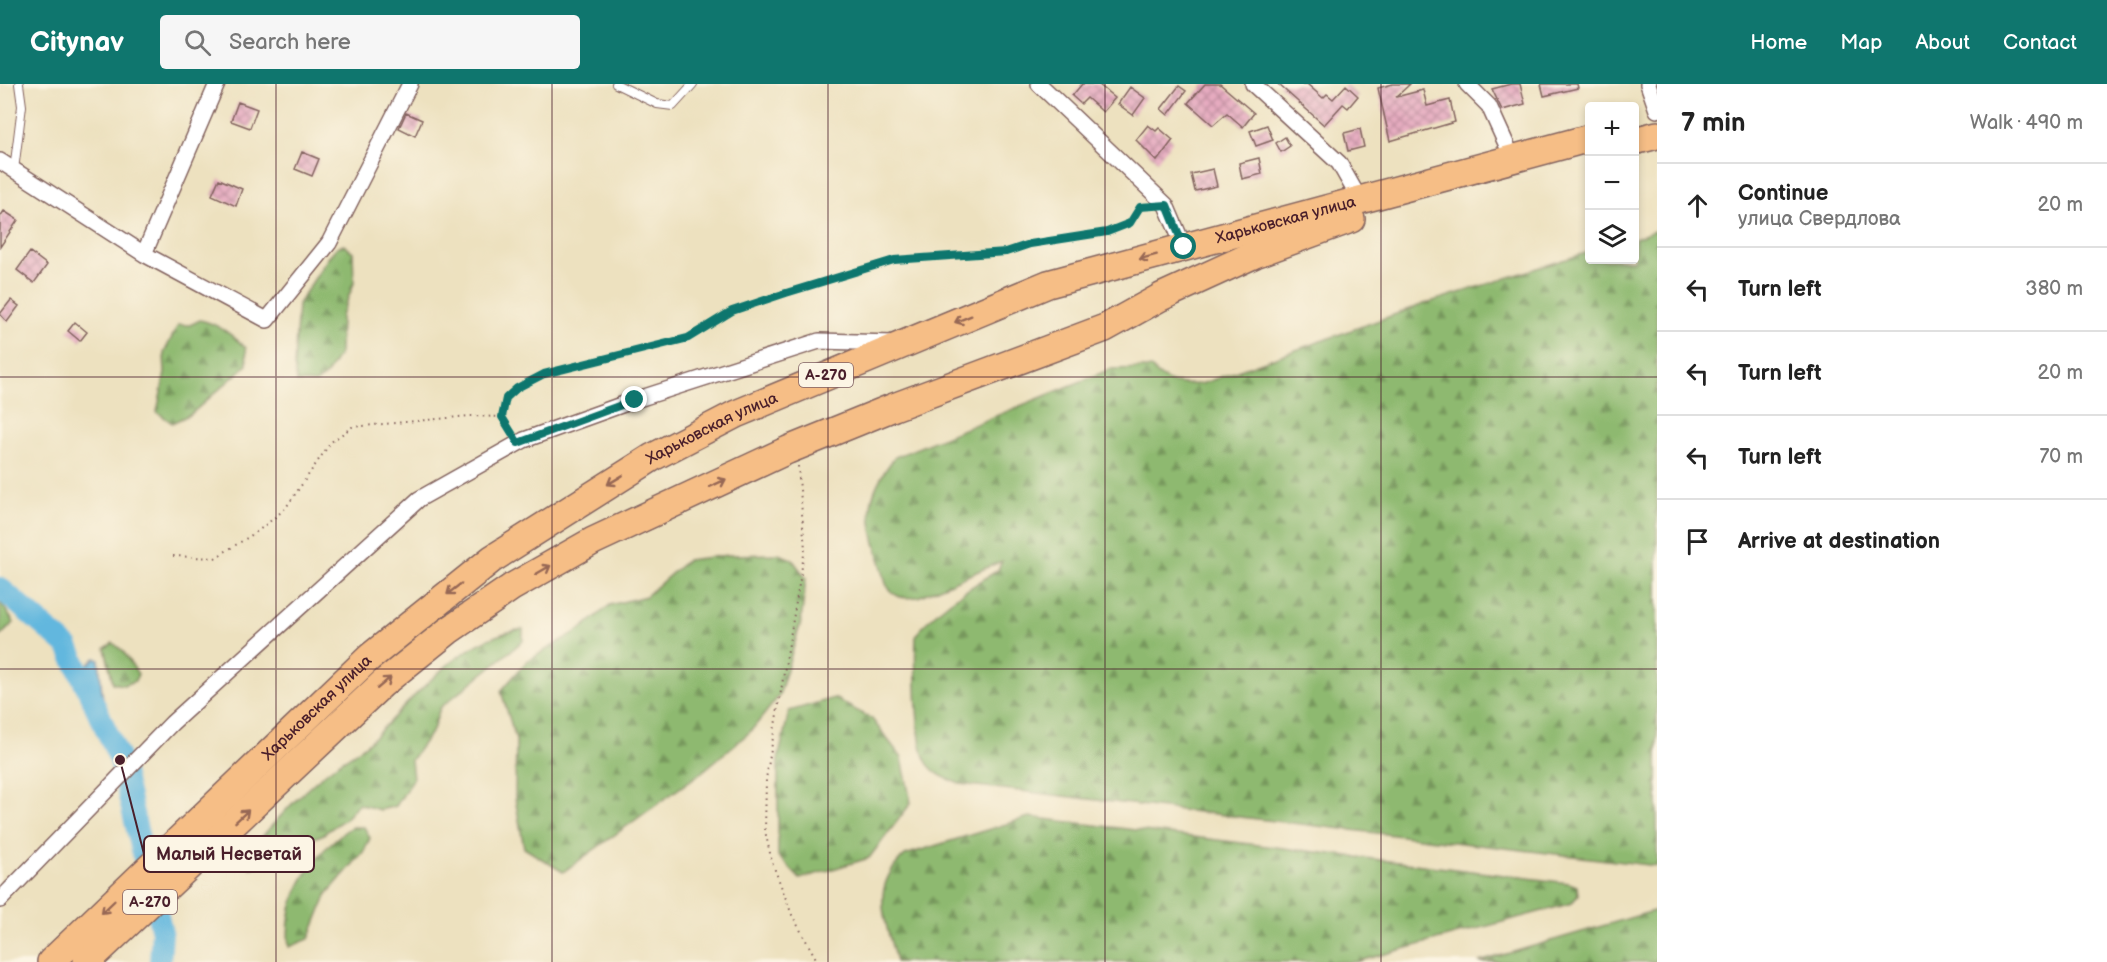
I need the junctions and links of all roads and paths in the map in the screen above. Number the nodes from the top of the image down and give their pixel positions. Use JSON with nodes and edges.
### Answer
{"nodes":[{"id":1,"x":19,"y":84,"type":"edge"},
{"id":2,"x":217,"y":84,"type":"edge"},
{"id":3,"x":410,"y":84,"type":"edge"},
{"id":4,"x":616,"y":84,"type":"edge"},
{"id":5,"x":693,"y":84,"type":"edge"},
{"id":6,"x":1039,"y":84,"type":"edge"},
{"id":7,"x":1253,"y":84,"type":"edge"},
{"id":8,"x":1467,"y":84,"type":"edge"},
{"id":9,"x":1648,"y":84,"type":"edge"},
{"id":10,"x":1657,"y":110,"type":"edge"},
{"id":11,"x":1657,"y":120,"type":"edge"},
{"id":12,"x":1639,"y":125,"type":"edge"},
{"id":13,"x":1657,"y":135,"type":"edge"},
{"id":14,"x":1585,"y":139,"type":"edge"},
{"id":15,"x":1639,"y":140,"type":"edge"},
{"id":16,"x":1585,"y":154,"type":"edge"},
{"id":17,"x":1513,"y":159,"type":"junction"},
{"id":18,"x":0,"y":161,"type":"edge"},
{"id":19,"x":14,"y":170,"type":"junction"},
{"id":20,"x":1360,"y":200,"type":"junction"},
{"id":21,"x":1167,"y":205,"type":"junction"},
{"id":22,"x":1184,"y":247,"type":"junction"},
{"id":23,"x":144,"y":254,"type":"junction"},
{"id":24,"x":905,"y":343,"type":"junction"},
{"id":25,"x":502,"y":417,"type":"junction"},
{"id":26,"x":518,"y":443,"type":"junction"},
{"id":27,"x":796,"y":447,"type":"junction"},
{"id":28,"x":173,"y":556,"type":"dead end"},
{"id":29,"x":190,"y":847,"type":"junction"},
{"id":30,"x":0,"y":900,"type":"edge"},
{"id":31,"x":90,"y":947,"type":"edge"},
{"id":32,"x":51,"y":962,"type":"edge"},
{"id":33,"x":818,"y":962,"type":"edge"}],
"edges":[{"from":1,"to":19,"type":"lane"},
{"from":2,"to":23,"type":"street"},
{"from":3,"to":23,"type":"street"},
{"from":4,"to":5,"type":"lane"},
{"from":6,"to":21,"type":"street"},
{"from":7,"to":20,"type":"street"},
{"from":8,"to":17,"type":"street"},
{"from":9,"to":10,"type":"street"},
{"from":11,"to":12,"type":"highway"},
{"from":13,"to":15,"type":"highway"},
{"from":14,"to":17,"type":"highway","name":"Харьковская улица","number":"А-270"},
{"from":16,"to":27,"type":"highway","name":"Харьковская улица","number":"А-270"},
{"from":17,"to":20,"type":"highway","name":"Харьковская улица","number":"А-270"},
{"from":18,"to":19,"type":"street"},
{"from":19,"to":23,"type":"street"},
{"from":20,"to":22,"type":"highway","name":"Харьковская улица","number":"А-270"},
{"from":21,"to":22,"type":"street"},
{"from":21,"to":25,"type":"path"},
{"from":22,"to":24,"type":"highway","name":"Харьковская улица","number":"А-270","one_way":true},
{"from":24,"to":26,"type":"street"},
{"from":24,"to":29,"type":"highway","name":"Харьковская улица","number":"А-270","one_way":true},
{"from":25,"to":26,"type":"path"},
{"from":25,"to":28,"type":"path"},
{"from":26,"to":30,"type":"street"},
{"from":29,"to":27,"type":"highway","name":"Харьковская улица","number":"А-270","one_way":true},
{"from":27,"to":33,"type":"path"},
{"from":29,"to":31,"type":"highway","number":"А-270"},
{"from":31,"to":32,"type":"highway","number":"А-270"}]}
